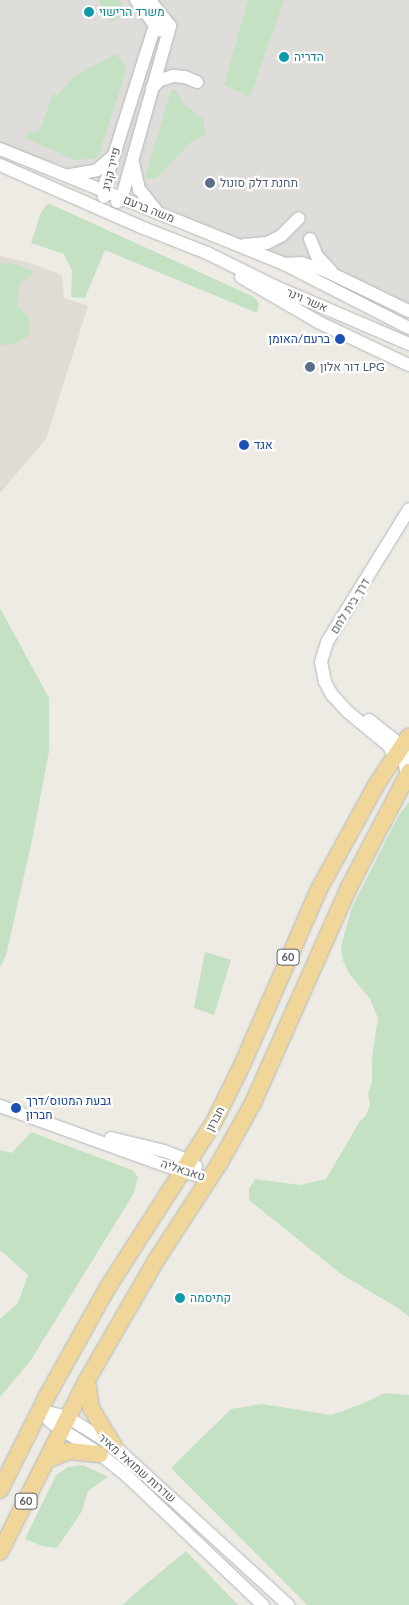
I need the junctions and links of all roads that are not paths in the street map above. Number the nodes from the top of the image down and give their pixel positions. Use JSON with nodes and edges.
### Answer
{"nodes":[{"id":1,"x":136,"y":0,"type":"edge"},
{"id":2,"x":150,"y":0,"type":"edge"},
{"id":3,"x":155,"y":25,"type":"junction"},
{"id":4,"x":166,"y":40,"type":"junction"},
{"id":5,"x":197,"y":82,"type":"dead end"},
{"id":6,"x":152,"y":88,"type":"junction"},
{"id":7,"x":0,"y":149,"type":"edge"},
{"id":8,"x":114,"y":152,"type":"junction"},
{"id":9,"x":133,"y":156,"type":"junction"},
{"id":10,"x":0,"y":165,"type":"edge"},
{"id":11,"x":68,"y":175,"type":"junction"},
{"id":12,"x":103,"y":190,"type":"junction"},
{"id":13,"x":122,"y":197,"type":"junction"},
{"id":14,"x":107,"y":211,"type":"junction"},
{"id":15,"x":161,"y":214,"type":"junction"},
{"id":16,"x":299,"y":218,"type":"dead end"},
{"id":17,"x":310,"y":239,"type":"dead end"},
{"id":18,"x":238,"y":245,"type":"junction"},
{"id":19,"x":207,"y":253,"type":"junction"},
{"id":20,"x":284,"y":264,"type":"junction"},
{"id":21,"x":298,"y":271,"type":"joint"},
{"id":22,"x":337,"y":276,"type":"junction"},
{"id":23,"x":409,"y":311,"type":"edge"},
{"id":24,"x":409,"y":328,"type":"edge"},
{"id":25,"x":409,"y":344,"type":"edge"},
{"id":26,"x":409,"y":365,"type":"edge"},
{"id":27,"x":409,"y":509,"type":"edge"},
{"id":28,"x":402,"y":746,"type":"edge"},
{"id":29,"x":408,"y":774,"type":"edge"},
{"id":30,"x":0,"y":1106,"type":"edge"},
{"id":31,"x":187,"y":1167,"type":"junction"},
{"id":32,"x":210,"y":1178,"type":"junction"},
{"id":33,"x":87,"y":1380,"type":"junction"},
{"id":34,"x":39,"y":1410,"type":"junction"},
{"id":35,"x":64,"y":1423,"type":"junction"},
{"id":36,"x":107,"y":1450,"type":"junction"},
{"id":37,"x":47,"y":1460,"type":"junction"},
{"id":38,"x":0,"y":1490,"type":"edge"},
{"id":39,"x":0,"y":1552,"type":"edge"},
{"id":40,"x":263,"y":1605,"type":"edge"},
{"id":41,"x":288,"y":1605,"type":"edge"}],
"edges":[{"from":1,"to":3,"type":"main road"},
{"from":2,"to":4,"type":"main road","name":"פייר קניג"},
{"from":3,"to":4,"type":"main road"},
{"from":3,"to":8,"type":"main road","name":"פייר קניג"},
{"from":4,"to":6,"type":"main road","name":"פייר קניג"},
{"from":5,"to":6,"type":"main road"},
{"from":6,"to":9,"type":"main road","name":"פייר קניג"},
{"from":7,"to":11,"type":"main road","name":"משה ברעם"},
{"from":8,"to":11,"type":"main road"},
{"from":8,"to":12,"type":"main road","name":"פייר קניג"},
{"from":9,"to":13,"type":"main road","name":"פייר קניג"},
{"from":9,"to":15,"type":"main road"},
{"from":10,"to":14,"type":"main road","name":"משה ברעם"},
{"from":11,"to":12,"type":"main road","name":"משה ברעם"},
{"from":12,"to":13,"type":"main road","name":"משה ברעם"},
{"from":12,"to":14,"type":"main road","name":"פייר קניג"},
{"from":13,"to":14,"type":"main road","name":"פייר קניג"},
{"from":13,"to":15,"type":"main road","name":"משה ברעם"},
{"from":14,"to":19,"type":"main road","name":"משה ברעם"},
{"from":15,"to":18,"type":"main road","name":"משה ברעם"},
{"from":16,"to":18,"type":"main road"},
{"from":17,"to":22,"type":"main road"},
{"from":18,"to":20,"type":"main road","name":"משה ברעם"},
{"from":19,"to":25,"type":"main road","name":"אשר וינר"},
{"from":19,"to":26,"type":"main road"},
{"from":20,"to":21,"type":"main road","name":"משה ברעם"},
{"from":20,"to":22,"type":"main road"},
{"from":21,"to":24,"type":"main road","name":"אשר וינר"},
{"from":22,"to":23,"type":"main road"},
{"from":27,"to":28,"type":"main road","name":"דרך בית לחם"},
{"from":28,"to":29,"type":"main road"},
{"from":28,"to":31,"type":"highway","name":"חברון","number":"60"},
{"from":29,"to":32,"type":"highway","name":"חברון","number":"60"},
{"from":30,"to":31,"type":"main road","name":"טאבאליה"},
{"from":31,"to":32,"type":"main road","name":"טאבאליה"},
{"from":31,"to":34,"type":"highway","name":"חברון","number":"60"},
{"from":32,"to":33,"type":"highway","name":"חברון","number":"60"},
{"from":33,"to":35,"type":"highway","number":"60"},
{"from":33,"to":36,"type":"highway"},
{"from":34,"to":35,"type":"main road","name":"שדרות שמואל מאיר"},
{"from":34,"to":38,"type":"highway","name":"חברון","number":"60"},
{"from":35,"to":36,"type":"main road","name":"שדרות שמואל מאיר"},
{"from":35,"to":37,"type":"highway","number":"60"},
{"from":36,"to":37,"type":"highway"},
{"from":36,"to":40,"type":"main road","name":"שדרות שמואל מאיר"},
{"from":36,"to":41,"type":"main road","name":"שדרות שמואל מאיר"},
{"from":37,"to":39,"type":"highway","number":"60"}]}
